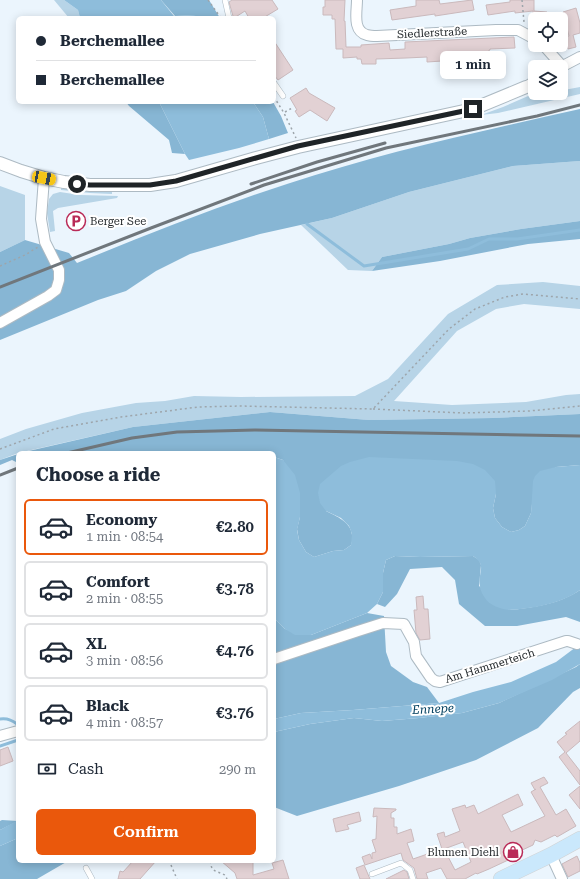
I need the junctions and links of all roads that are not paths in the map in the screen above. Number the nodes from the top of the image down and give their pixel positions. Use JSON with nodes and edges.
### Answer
{"nodes":[{"id":1,"x":224,"y":0,"type":"edge"},
{"id":2,"x":357,"y":0,"type":"edge"},
{"id":3,"x":228,"y":16,"type":"edge"},
{"id":4,"x":528,"y":35,"type":"edge"},
{"id":5,"x":549,"y":52,"type":"edge"},
{"id":6,"x":580,"y":57,"type":"edge"},
{"id":7,"x":556,"y":60,"type":"edge"},
{"id":8,"x":568,"y":64,"type":"edge"},
{"id":9,"x":528,"y":85,"type":"edge"},
{"id":10,"x":276,"y":87,"type":"edge"},
{"id":11,"x":283,"y":96,"type":"dead end"},
{"id":12,"x":0,"y":164,"type":"edge"},
{"id":13,"x":44,"y":178,"type":"junction"},
{"id":14,"x":0,"y":323,"type":"edge"},
{"id":15,"x":576,"y":644,"type":"dead end"},
{"id":16,"x":276,"y":658,"type":"edge"},
{"id":17,"x":16,"y":732,"type":"edge"},
{"id":18,"x":0,"y":736,"type":"edge"},
{"id":19,"x":580,"y":839,"type":"edge"},
{"id":20,"x":551,"y":855,"type":"junction"},
{"id":21,"x":86,"y":868,"type":"dead end"},
{"id":22,"x":372,"y":874,"type":"dead end"},
{"id":23,"x":92,"y":879,"type":"edge"},
{"id":24,"x":413,"y":879,"type":"edge"},
{"id":25,"x":501,"y":879,"type":"edge"},
{"id":26,"x":562,"y":879,"type":"edge"}],
"edges":[{"from":1,"to":3,"type":"lane"},
{"from":2,"to":4,"type":"street","name":"Siedlerstraße"},
{"from":5,"to":7,"type":"street"},
{"from":6,"to":8,"type":"street"},
{"from":9,"to":13,"type":"street"},
{"from":10,"to":11,"type":"lane"},
{"from":12,"to":13,"type":"street"},
{"from":13,"to":14,"type":"street"},
{"from":15,"to":16,"type":"street","name":"Am Hammerteich"},
{"from":17,"to":18,"type":"street"},
{"from":19,"to":20,"type":"main road"},
{"from":20,"to":25,"type":"main road"},
{"from":20,"to":26,"type":"street"},
{"from":21,"to":23,"type":"lane"},
{"from":22,"to":24,"type":"lane"}]}
